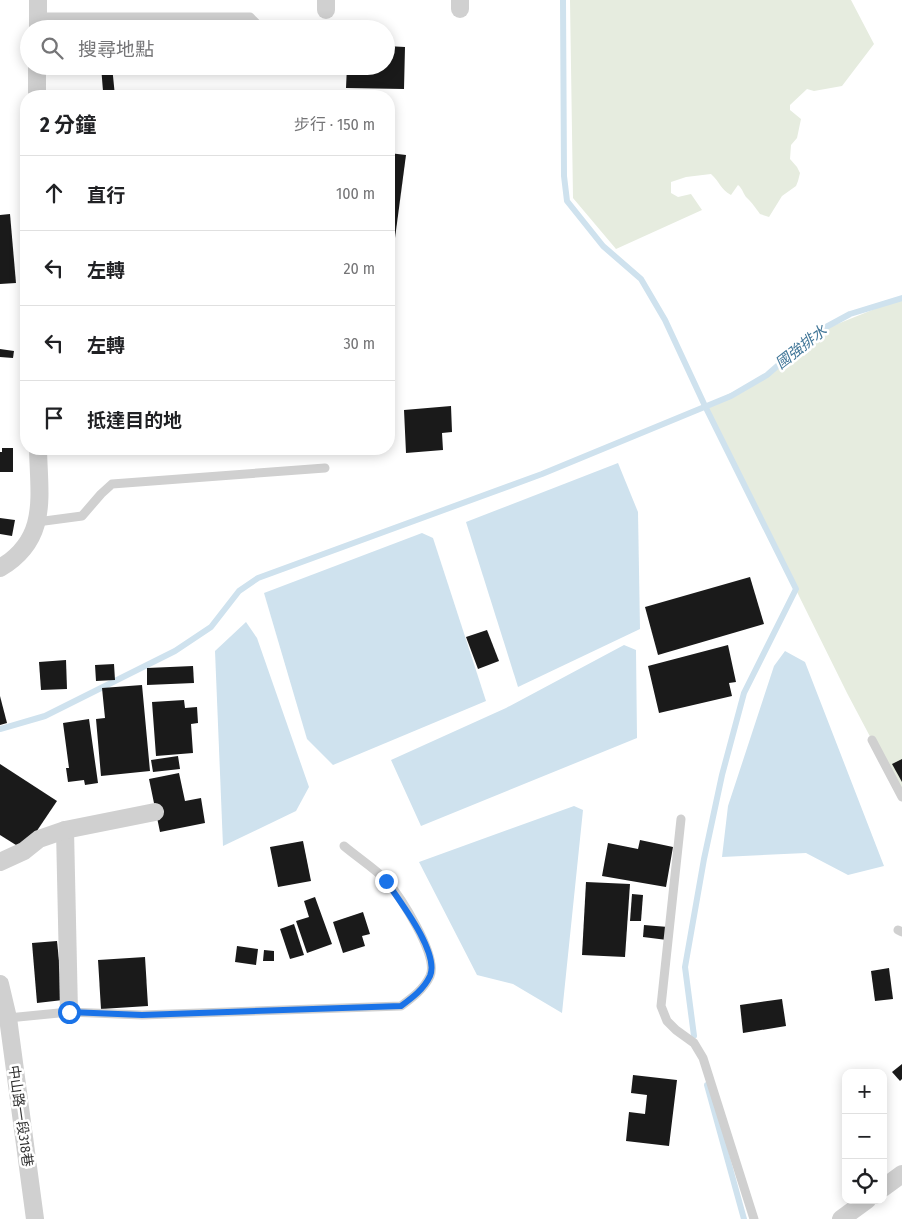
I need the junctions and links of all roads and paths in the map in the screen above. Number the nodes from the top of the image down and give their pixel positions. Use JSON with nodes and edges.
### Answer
{"nodes":[{"id":1,"x":38,"y":15,"type":"edge"},
{"id":2,"x":253,"y":20,"type":"edge"},
{"id":3,"x":37,"y":75,"type":"edge"},
{"id":4,"x":37,"y":90,"type":"edge"},
{"id":5,"x":38,"y":455,"type":"edge"},
{"id":6,"x":326,"y":468,"type":"dead end"},
{"id":7,"x":37,"y":522,"type":"junction"},
{"id":8,"x":0,"y":568,"type":"edge"},
{"id":9,"x":872,"y":740,"type":"dead end"},
{"id":10,"x":902,"y":797,"type":"edge"},
{"id":11,"x":155,"y":812,"type":"dead end"},
{"id":12,"x":681,"y":819,"type":"dead end"},
{"id":13,"x":65,"y":830,"type":"junction"},
{"id":14,"x":344,"y":846,"type":"dead end"},
{"id":15,"x":0,"y":862,"type":"edge"},
{"id":16,"x":1,"y":994,"type":"edge"},
{"id":17,"x":69,"y":1012,"type":"junction"},
{"id":18,"x":8,"y":1018,"type":"junction"},
{"id":19,"x":902,"y":1174,"type":"edge"},
{"id":20,"x":887,"y":1185,"type":"edge"},
{"id":21,"x":861,"y":1204,"type":"edge"},
{"id":22,"x":35,"y":1219,"type":"edge"},
{"id":23,"x":754,"y":1219,"type":"edge"},
{"id":24,"x":841,"y":1219,"type":"edge"}],
"edges":[{"from":1,"to":2,"type":"lane"},
{"from":3,"to":4,"type":"street"},
{"from":5,"to":7,"type":"street"},
{"from":6,"to":7,"type":"lane"},
{"from":7,"to":8,"type":"street"},
{"from":9,"to":10,"type":"lane"},
{"from":11,"to":13,"type":"street"},
{"from":12,"to":23,"type":"lane"},
{"from":13,"to":15,"type":"street"},
{"from":13,"to":17,"type":"street"},
{"from":14,"to":17,"type":"lane"},
{"from":16,"to":18,"type":"street","name":"中山路一段318巷"},
{"from":17,"to":18,"type":"lane"},
{"from":18,"to":22,"type":"street","name":"中山路一段318巷"},
{"from":19,"to":20,"type":"street"},
{"from":21,"to":24,"type":"street"}]}
